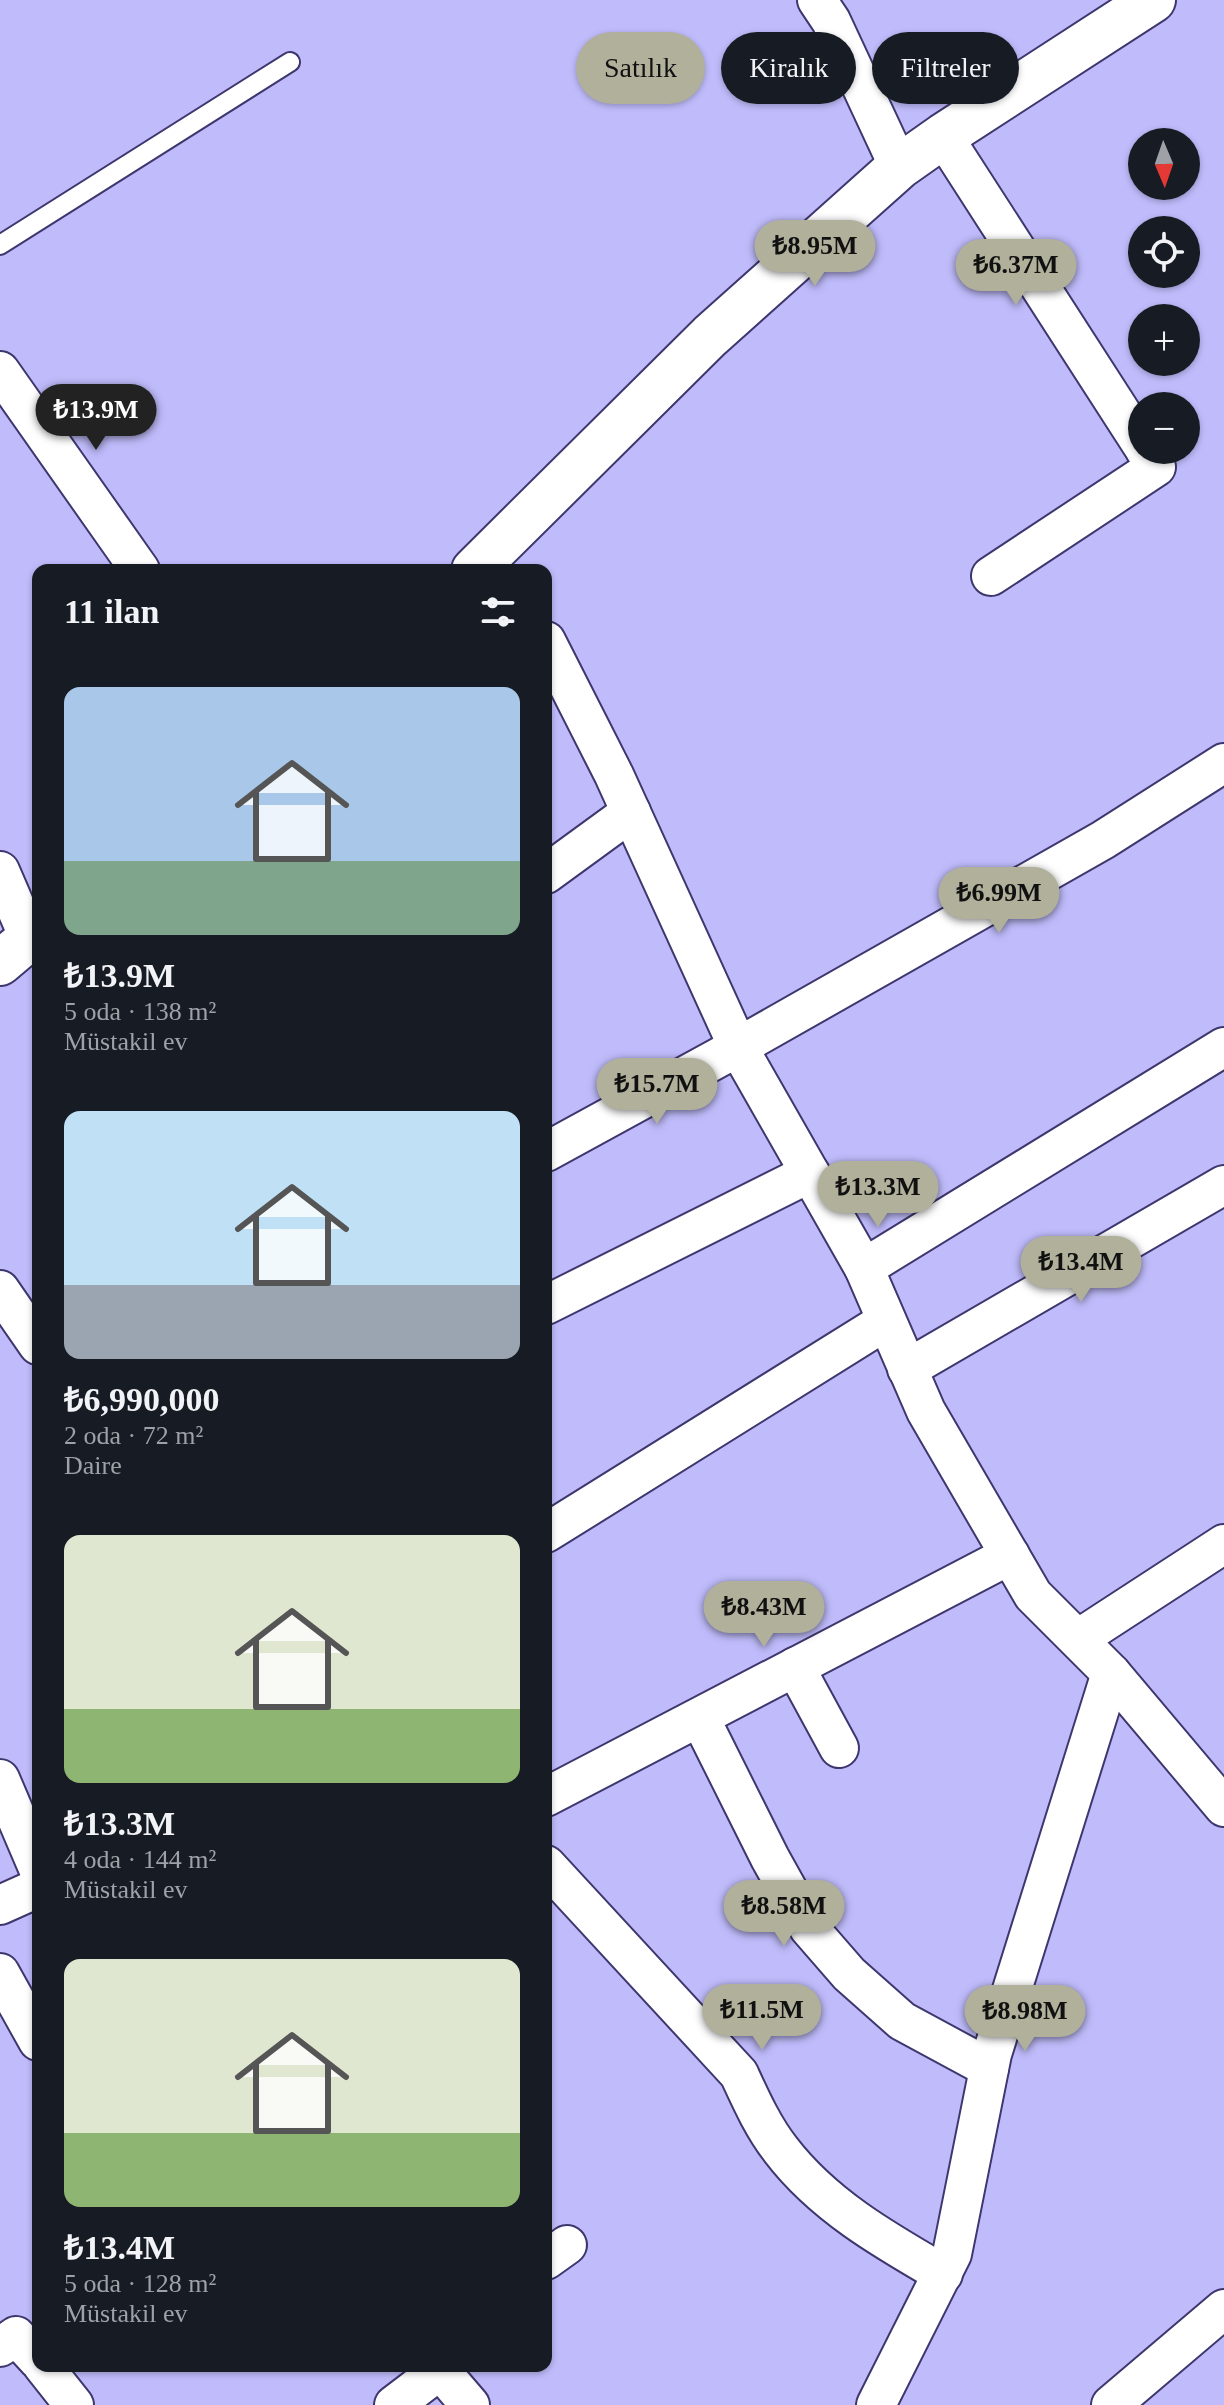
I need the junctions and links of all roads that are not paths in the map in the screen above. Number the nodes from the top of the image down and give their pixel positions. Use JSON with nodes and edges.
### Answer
{"nodes":[{"id":1,"x":817,"y":0,"type":"edge"},
{"id":2,"x":1153,"y":0,"type":"edge"},
{"id":3,"x":290,"y":62,"type":"dead end"},
{"id":4,"x":943,"y":136,"type":"junction"},
{"id":5,"x":899,"y":167,"type":"junction"},
{"id":6,"x":0,"y":245,"type":"edge"},
{"id":7,"x":0,"y":371,"type":"edge"},
{"id":8,"x":1128,"y":423,"type":"edge"},
{"id":9,"x":1154,"y":464,"type":"edge"},
{"id":10,"x":494,"y":562,"type":"edge"},
{"id":11,"x":136,"y":564,"type":"edge"},
{"id":12,"x":991,"y":576,"type":"dead end"},
{"id":13,"x":552,"y":653,"type":"edge"},
{"id":14,"x":1224,"y":763,"type":"edge"},
{"id":15,"x":631,"y":812,"type":"junction"},
{"id":16,"x":552,"y":870,"type":"edge"},
{"id":17,"x":0,"y":871,"type":"edge"},
{"id":18,"x":22,"y":944,"type":"edge"},
{"id":19,"x":738,"y":1047,"type":"junction"},
{"id":20,"x":1224,"y":1047,"type":"edge"},
{"id":21,"x":552,"y":1149,"type":"edge"},
{"id":22,"x":810,"y":1173,"type":"junction"},
{"id":23,"x":1224,"y":1185,"type":"edge"},
{"id":24,"x":864,"y":1268,"type":"junction"},
{"id":25,"x":0,"y":1290,"type":"edge"},
{"id":26,"x":552,"y":1302,"type":"edge"},
{"id":27,"x":886,"y":1321,"type":"junction"},
{"id":28,"x":32,"y":1336,"type":"edge"},
{"id":29,"x":907,"y":1369,"type":"junction"},
{"id":30,"x":552,"y":1529,"type":"edge"},
{"id":31,"x":1224,"y":1544,"type":"edge"},
{"id":32,"x":1010,"y":1555,"type":"junction"},
{"id":33,"x":1078,"y":1639,"type":"junction"},
{"id":34,"x":795,"y":1667,"type":"junction"},
{"id":35,"x":1111,"y":1673,"type":"junction"},
{"id":36,"x":700,"y":1718,"type":"junction"},
{"id":37,"x":839,"y":1748,"type":"dead end"},
{"id":38,"x":0,"y":1779,"type":"edge"},
{"id":39,"x":552,"y":1794,"type":"edge"},
{"id":40,"x":1224,"y":1807,"type":"edge"},
{"id":41,"x":32,"y":1854,"type":"edge"},
{"id":42,"x":552,"y":1871,"type":"edge"},
{"id":43,"x":32,"y":1891,"type":"edge"},
{"id":44,"x":0,"y":1905,"type":"edge"},
{"id":45,"x":0,"y":1973,"type":"edge"},
{"id":46,"x":32,"y":2030,"type":"edge"},
{"id":47,"x":989,"y":2068,"type":"junction"},
{"id":48,"x":943,"y":2274,"type":"junction"},
{"id":49,"x":1224,"y":2309,"type":"edge"},
{"id":50,"x":48,"y":2372,"type":"edge"},
{"id":51,"x":435,"y":2372,"type":"edge"},
{"id":52,"x":443,"y":2372,"type":"edge"},
{"id":53,"x":74,"y":2405,"type":"edge"},
{"id":54,"x":394,"y":2405,"type":"edge"},
{"id":55,"x":470,"y":2405,"type":"edge"},
{"id":56,"x":876,"y":2405,"type":"edge"},
{"id":57,"x":1111,"y":2405,"type":"edge"}],
"edges":[{"from":1,"to":5,"type":"street"},
{"from":2,"to":4,"type":"street"},
{"from":3,"to":6,"type":"lane"},
{"from":4,"to":5,"type":"street"},
{"from":4,"to":8,"type":"street"},
{"from":5,"to":10,"type":"street"},
{"from":7,"to":11,"type":"street"},
{"from":9,"to":12,"type":"street"},
{"from":13,"to":15,"type":"street"},
{"from":14,"to":19,"type":"street"},
{"from":15,"to":16,"type":"street"},
{"from":15,"to":19,"type":"street"},
{"from":17,"to":18,"type":"street"},
{"from":19,"to":21,"type":"street"},
{"from":19,"to":22,"type":"street"},
{"from":20,"to":24,"type":"street"},
{"from":22,"to":24,"type":"street"},
{"from":22,"to":26,"type":"street"},
{"from":23,"to":29,"type":"street"},
{"from":24,"to":27,"type":"street"},
{"from":25,"to":28,"type":"street"},
{"from":27,"to":29,"type":"street"},
{"from":27,"to":30,"type":"street"},
{"from":29,"to":32,"type":"street"},
{"from":31,"to":33,"type":"street"},
{"from":32,"to":33,"type":"street"},
{"from":32,"to":34,"type":"street"},
{"from":33,"to":35,"type":"street"},
{"from":34,"to":36,"type":"street"},
{"from":34,"to":37,"type":"street"},
{"from":35,"to":40,"type":"street"},
{"from":35,"to":47,"type":"street"},
{"from":36,"to":39,"type":"street"},
{"from":36,"to":47,"type":"street"},
{"from":38,"to":41,"type":"street"},
{"from":42,"to":48,"type":"street"},
{"from":43,"to":44,"type":"street"},
{"from":45,"to":46,"type":"street"},
{"from":47,"to":48,"type":"street"},
{"from":48,"to":56,"type":"street"},
{"from":49,"to":57,"type":"street"},
{"from":50,"to":53,"type":"street"},
{"from":51,"to":54,"type":"street"},
{"from":52,"to":55,"type":"street"}]}
